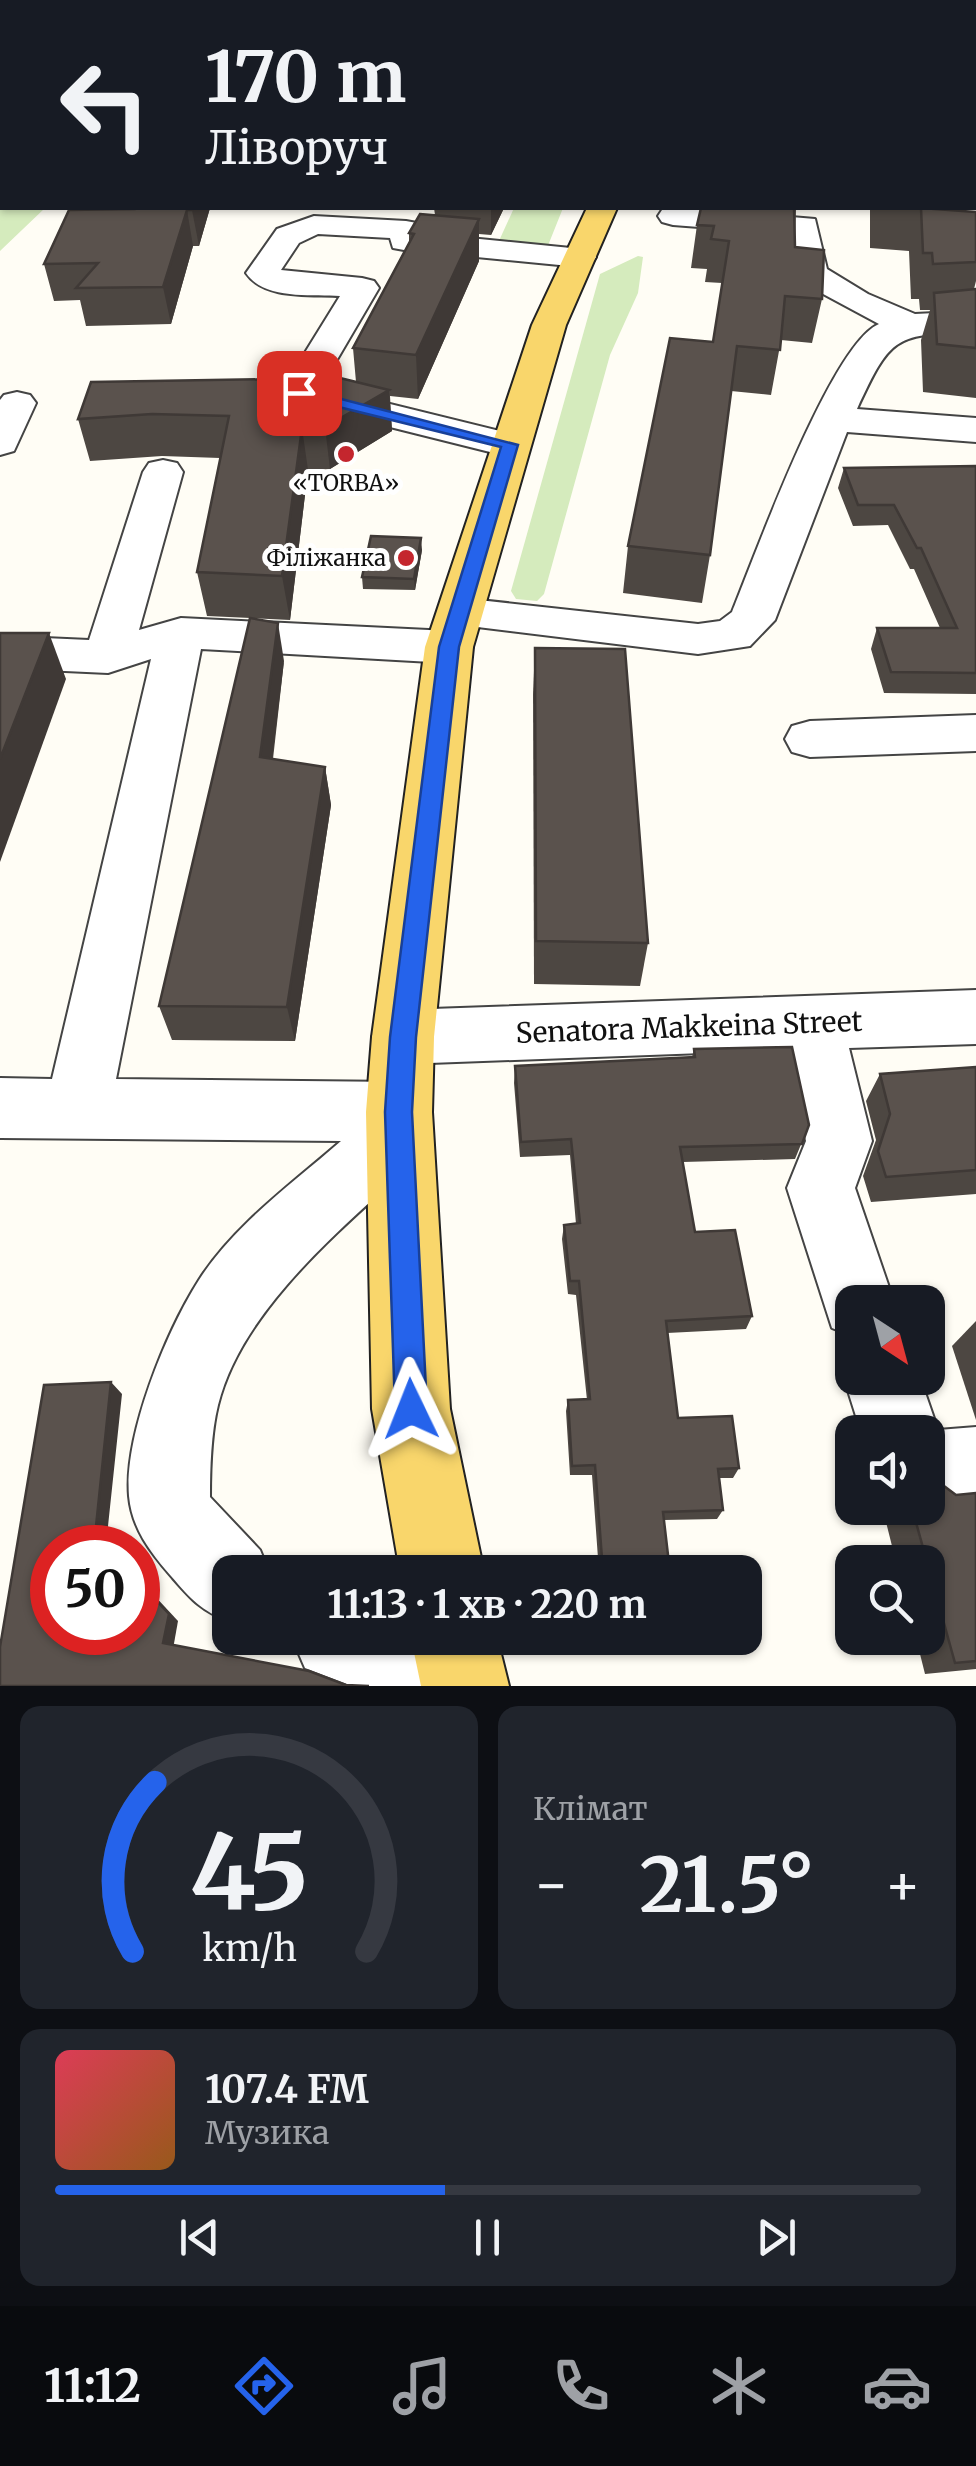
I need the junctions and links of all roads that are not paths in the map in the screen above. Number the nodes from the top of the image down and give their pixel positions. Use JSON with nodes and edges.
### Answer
{"nodes":[{"id":1,"x":601,"y":210,"type":"edge"},
{"id":2,"x":673,"y":216,"type":"dead end"},
{"id":3,"x":411,"y":218,"type":"edge"},
{"id":4,"x":580,"y":257,"type":"junction"},
{"id":5,"x":976,"y":321,"type":"edge"},
{"id":6,"x":912,"y":326,"type":"junction"},
{"id":7,"x":17,"y":402,"type":"dead end"},
{"id":8,"x":833,"y":419,"type":"junction"},
{"id":9,"x":976,"y":430,"type":"edge"},
{"id":10,"x":0,"y":442,"type":"edge"},
{"id":11,"x":510,"y":445,"type":"junction"},
{"id":12,"x":163,"y":472,"type":"dead end"},
{"id":13,"x":455,"y":630,"type":"junction"},
{"id":14,"x":181,"y":633,"type":"junction"},
{"id":15,"x":0,"y":652,"type":"edge"},
{"id":16,"x":108,"y":657,"type":"junction"},
{"id":17,"x":976,"y":733,"type":"edge"},
{"id":18,"x":810,"y":739,"type":"dead end"},
{"id":19,"x":976,"y":1017,"type":"edge"},
{"id":20,"x":812,"y":1023,"type":"junction"},
{"id":21,"x":403,"y":1037,"type":"junction"},
{"id":22,"x":0,"y":1108,"type":"edge"},
{"id":23,"x":77,"y":1109,"type":"junction"},
{"id":24,"x":399,"y":1122,"type":"junction"},
{"id":25,"x":852,"y":1285,"type":"edge"},
{"id":26,"x":976,"y":1467,"type":"edge"},
{"id":27,"x":945,"y":1470,"type":"edge"},
{"id":28,"x":439,"y":1555,"type":"edge"},
{"id":29,"x":212,"y":1560,"type":"edge"},
{"id":30,"x":411,"y":1655,"type":"edge"},
{"id":31,"x":460,"y":1666,"type":"edge"}],
"edges":[{"from":1,"to":4,"type":"main road"},
{"from":2,"to":6,"type":"street"},
{"from":3,"to":4,"type":"street"},
{"from":3,"to":11,"type":"street"},
{"from":4,"to":11,"type":"main road"},
{"from":5,"to":6,"type":"street"},
{"from":6,"to":8,"type":"street"},
{"from":7,"to":10,"type":"street"},
{"from":8,"to":9,"type":"street"},
{"from":8,"to":13,"type":"street"},
{"from":11,"to":13,"type":"main road"},
{"from":12,"to":16,"type":"street"},
{"from":13,"to":14,"type":"street"},
{"from":13,"to":21,"type":"main road"},
{"from":14,"to":16,"type":"street"},
{"from":14,"to":23,"type":"street"},
{"from":15,"to":16,"type":"street"},
{"from":17,"to":18,"type":"street"},
{"from":19,"to":20,"type":"street","name":"Senatora Makkeina Street"},
{"from":20,"to":21,"type":"street","name":"Senatora Makkeina Street"},
{"from":20,"to":25,"type":"street"},
{"from":21,"to":24,"type":"main road"},
{"from":22,"to":23,"type":"street"},
{"from":23,"to":24,"type":"street"},
{"from":24,"to":28,"type":"main road"},
{"from":24,"to":29,"type":"street"},
{"from":26,"to":27,"type":"street"},
{"from":30,"to":31,"type":"street"}]}
